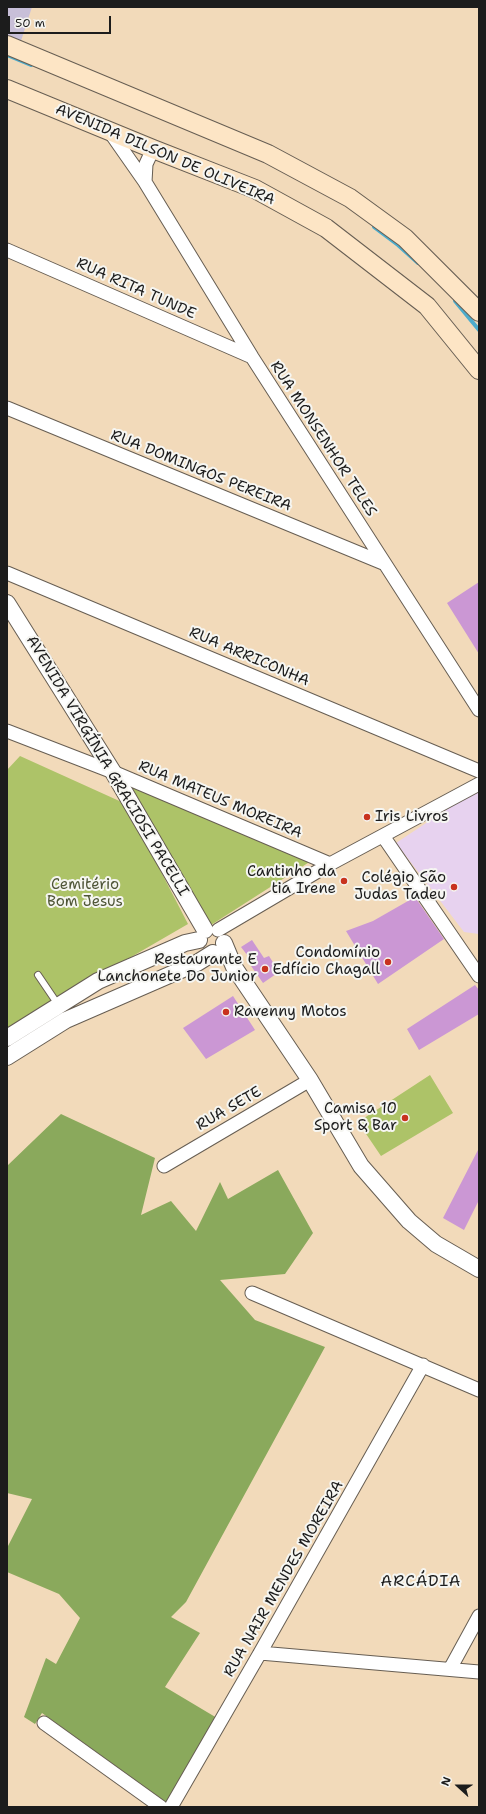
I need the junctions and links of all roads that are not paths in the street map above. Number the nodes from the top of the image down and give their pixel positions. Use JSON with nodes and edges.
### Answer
{"nodes":[{"id":1,"x":7,"y":45,"type":"edge"},
{"id":2,"x":7,"y":89,"type":"edge"},
{"id":3,"x":110,"y":132,"type":"junction"},
{"id":4,"x":153,"y":149,"type":"junction"},
{"id":5,"x":145,"y":182,"type":"junction"},
{"id":6,"x":7,"y":250,"type":"edge"},
{"id":7,"x":475,"y":305,"type":"edge"},
{"id":8,"x":252,"y":357,"type":"junction"},
{"id":9,"x":479,"y":370,"type":"edge"},
{"id":10,"x":7,"y":408,"type":"edge"},
{"id":11,"x":384,"y":563,"type":"junction"},
{"id":12,"x":7,"y":573,"type":"edge"},
{"id":13,"x":7,"y":603,"type":"edge"},
{"id":14,"x":479,"y":710,"type":"edge"},
{"id":15,"x":8,"y":733,"type":"edge"},
{"id":16,"x":479,"y":771,"type":"edge"},
{"id":17,"x":113,"y":772,"type":"junction"},
{"id":18,"x":479,"y":784,"type":"edge"},
{"id":19,"x":383,"y":836,"type":"junction"},
{"id":20,"x":330,"y":864,"type":"junction"},
{"id":21,"x":212,"y":941,"type":"junction"},
{"id":22,"x":38,"y":975,"type":"dead end"},
{"id":23,"x":479,"y":976,"type":"edge"},
{"id":24,"x":63,"y":1012,"type":"junction"},
{"id":25,"x":7,"y":1038,"type":"edge"},
{"id":26,"x":7,"y":1058,"type":"edge"},
{"id":27,"x":310,"y":1080,"type":"junction"},
{"id":28,"x":164,"y":1166,"type":"dead end"},
{"id":29,"x":479,"y":1270,"type":"edge"},
{"id":30,"x":252,"y":1293,"type":"dead end"},
{"id":31,"x":423,"y":1365,"type":"junction"},
{"id":32,"x":479,"y":1390,"type":"edge"},
{"id":33,"x":479,"y":1616,"type":"edge"},
{"id":34,"x":260,"y":1653,"type":"junction"},
{"id":35,"x":450,"y":1669,"type":"junction"},
{"id":36,"x":479,"y":1672,"type":"edge"},
{"id":37,"x":44,"y":1723,"type":"dead end"},
{"id":38,"x":161,"y":1807,"type":"edge"},
{"id":39,"x":171,"y":1807,"type":"edge"}],
"edges":[{"from":1,"to":7,"type":"main road"},
{"from":2,"to":3,"type":"main road","name":"AVENIDA DILSON DE OLIVEIRA"},
{"from":3,"to":4,"type":"main road","name":"AVENIDA DILSON DE OLIVEIRA"},
{"from":3,"to":5,"type":"street","name":"RUA MONSENHOR TELES"},
{"from":4,"to":5,"type":"street"},
{"from":4,"to":9,"type":"main road","name":"AVENIDA DILSON DE OLIVEIRA"},
{"from":5,"to":8,"type":"street","name":"RUA MONSENHOR TELES"},
{"from":6,"to":8,"type":"street","name":"RUA RITA TUNDE"},
{"from":8,"to":11,"type":"street","name":"RUA MONSENHOR TELES"},
{"from":10,"to":11,"type":"street","name":"RUA DOMINGOS PEREIRA"},
{"from":11,"to":14,"type":"street","name":"RUA MONSENHOR TELES"},
{"from":12,"to":16,"type":"street","name":"RUA ARRICONHA"},
{"from":13,"to":17,"type":"street","name":"AVENIDA VIRGÍNIA GRACIOSI PACELLI"},
{"from":15,"to":17,"type":"street","name":"RUA MATEUS MOREIRA"},
{"from":17,"to":20,"type":"street","name":"RUA MATEUS MOREIRA"},
{"from":17,"to":21,"type":"street","name":"AVENIDA VIRGÍNIA GRACIOSI PACELLI"},
{"from":18,"to":19,"type":"street"},
{"from":19,"to":20,"type":"street"},
{"from":19,"to":23,"type":"street"},
{"from":20,"to":21,"type":"street"},
{"from":21,"to":24,"type":"street"},
{"from":21,"to":24,"type":"street"},
{"from":21,"to":27,"type":"street","name":"AVENIDA VIRGÍNIA GRACIOSI PACELLI"},
{"from":22,"to":24,"type":"lane"},
{"from":24,"to":25,"type":"street"},
{"from":24,"to":26,"type":"street"},
{"from":27,"to":28,"type":"street","name":"RUA SETE"},
{"from":27,"to":29,"type":"street","name":"AVENIDA VIRGÍNIA GRACIOSI PACELLI"},
{"from":30,"to":31,"type":"street"},
{"from":31,"to":32,"type":"street"},
{"from":31,"to":34,"type":"street","name":"RUA NAIR MENDES MOREIRA"},
{"from":33,"to":35,"type":"street"},
{"from":34,"to":35,"type":"street"},
{"from":34,"to":39,"type":"street","name":"RUA NAIR MENDES MOREIRA"},
{"from":35,"to":36,"type":"street"},
{"from":37,"to":38,"type":"street"}]}
